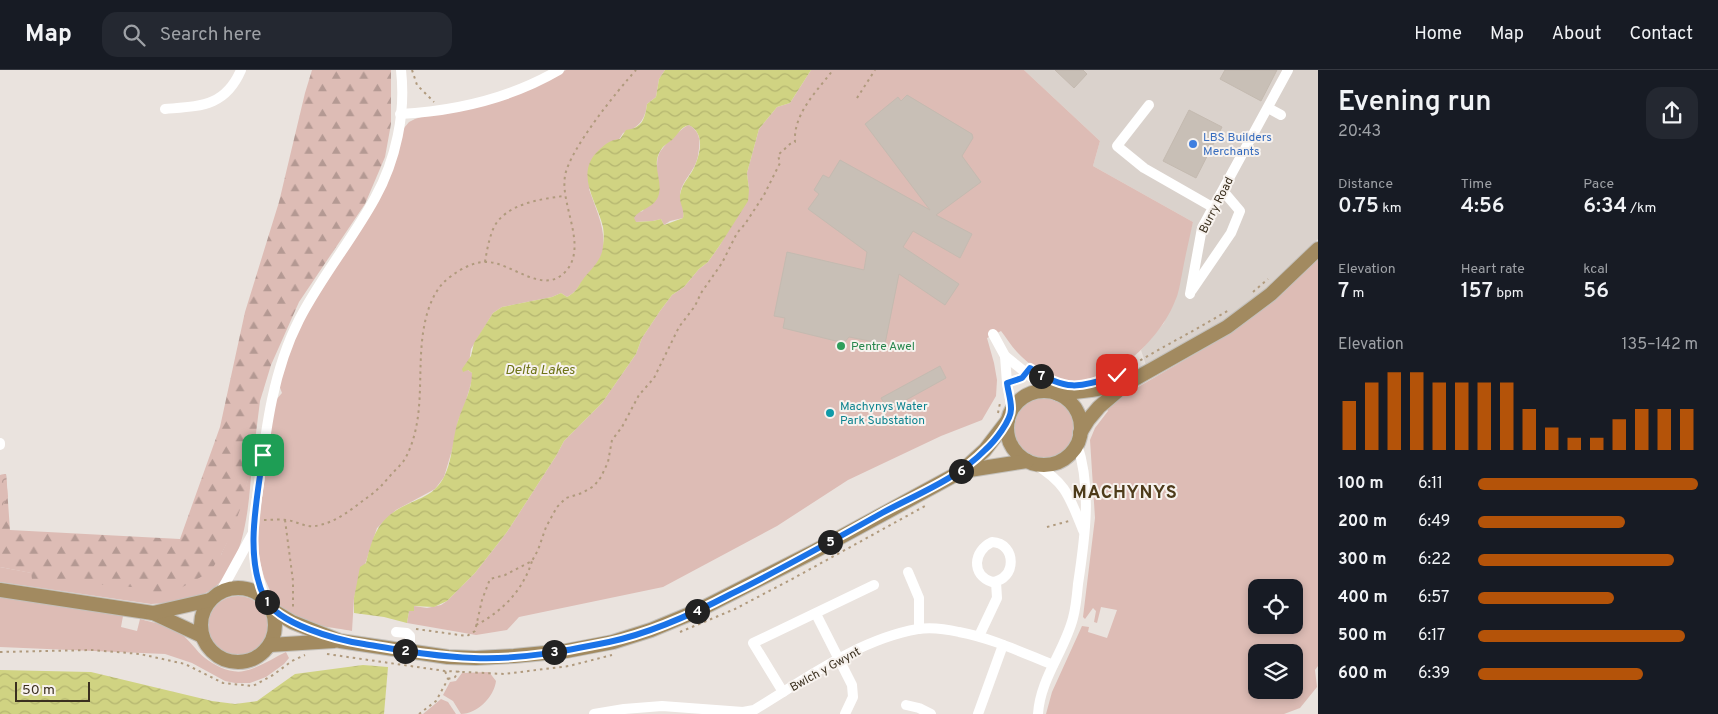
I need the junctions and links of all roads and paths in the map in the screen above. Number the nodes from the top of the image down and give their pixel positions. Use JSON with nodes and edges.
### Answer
{"nodes":[{"id":1,"x":240,"y":70,"type":"edge"},
{"id":2,"x":401,"y":70,"type":"edge"},
{"id":3,"x":412,"y":70,"type":"edge"},
{"id":4,"x":559,"y":70,"type":"edge"},
{"id":5,"x":636,"y":70,"type":"edge"},
{"id":6,"x":833,"y":70,"type":"edge"},
{"id":7,"x":874,"y":70,"type":"edge"},
{"id":8,"x":1288,"y":70,"type":"edge"},
{"id":9,"x":857,"y":98,"type":"dead end"},
{"id":10,"x":1149,"y":105,"type":"dead end"},
{"id":11,"x":1268,"y":108,"type":"junction"},
{"id":12,"x":165,"y":109,"type":"dead end"},
{"id":13,"x":437,"y":111,"type":"junction"},
{"id":14,"x":400,"y":114,"type":"junction"},
{"id":15,"x":1281,"y":115,"type":"dead end"},
{"id":16,"x":1223,"y":191,"type":"junction"},
{"id":17,"x":565,"y":196,"type":"junction"},
{"id":18,"x":1214,"y":208,"type":"junction"},
{"id":19,"x":1318,"y":249,"type":"edge"},
{"id":20,"x":484,"y":262,"type":"junction"},
{"id":21,"x":1274,"y":274,"type":"dead end"},
{"id":22,"x":1252,"y":292,"type":"dead end"},
{"id":23,"x":1230,"y":309,"type":"dead end"},
{"id":24,"x":992,"y":334,"type":"dead end"},
{"id":25,"x":1005,"y":356,"type":"junction"},
{"id":26,"x":1126,"y":377,"type":"junction"},
{"id":27,"x":1054,"y":393,"type":"junction"},
{"id":28,"x":1005,"y":412,"type":"junction"},
{"id":29,"x":1079,"y":438,"type":"junction"},
{"id":30,"x":1031,"y":462,"type":"junction"},
{"id":31,"x":962,"y":471,"type":"junction"},
{"id":32,"x":255,"y":518,"type":"junction"},
{"id":33,"x":1079,"y":518,"type":"junction"},
{"id":34,"x":285,"y":520,"type":"junction"},
{"id":35,"x":1047,"y":527,"type":"dead end"},
{"id":36,"x":1084,"y":531,"type":"junction"},
{"id":37,"x":253,"y":533,"type":"junction"},
{"id":38,"x":532,"y":561,"type":"junction"},
{"id":39,"x":908,"y":572,"type":"dead end"},
{"id":40,"x":292,"y":581,"type":"dead end"},
{"id":41,"x":996,"y":582,"type":"dead end"},
{"id":42,"x":874,"y":586,"type":"dead end"},
{"id":43,"x":0,"y":590,"type":"edge"},
{"id":44,"x":215,"y":596,"type":"junction"},
{"id":45,"x":269,"y":604,"type":"junction"},
{"id":46,"x":153,"y":613,"type":"junction"},
{"id":47,"x":816,"y":614,"type":"junction"},
{"id":48,"x":1073,"y":618,"type":"junction"},
{"id":49,"x":1084,"y":622,"type":"dead end"},
{"id":50,"x":476,"y":625,"type":"junction"},
{"id":51,"x":919,"y":629,"type":"junction"},
{"id":52,"x":396,"y":632,"type":"dead end"},
{"id":53,"x":202,"y":636,"type":"junction"},
{"id":54,"x":410,"y":636,"type":"junction"},
{"id":55,"x":980,"y":636,"type":"junction"},
{"id":56,"x":340,"y":640,"type":"junction"},
{"id":57,"x":270,"y":645,"type":"junction"},
{"id":58,"x":1003,"y":645,"type":"junction"},
{"id":59,"x":405,"y":651,"type":"junction"},
{"id":60,"x":0,"y":652,"type":"edge"},
{"id":61,"x":320,"y":654,"type":"dead end"},
{"id":62,"x":312,"y":655,"type":"dead end"},
{"id":63,"x":838,"y":659,"type":"junction"},
{"id":64,"x":1053,"y":665,"type":"junction"},
{"id":65,"x":459,"y":671,"type":"dead end"},
{"id":66,"x":448,"y":679,"type":"junction"},
{"id":67,"x":783,"y":692,"type":"junction"},
{"id":68,"x":906,"y":705,"type":"dead end"},
{"id":69,"x":419,"y":714,"type":"edge"},
{"id":70,"x":594,"y":714,"type":"edge"},
{"id":71,"x":845,"y":714,"type":"edge"},
{"id":72,"x":932,"y":714,"type":"edge"},
{"id":73,"x":978,"y":714,"type":"edge"},
{"id":74,"x":1038,"y":714,"type":"edge"}],
"edges":[{"from":1,"to":12,"type":"street"},
{"from":2,"to":14,"type":"street"},
{"from":3,"to":13,"type":"path"},
{"from":4,"to":13,"type":"street"},
{"from":5,"to":17,"type":"path"},
{"from":6,"to":38,"type":"path"},
{"from":7,"to":9,"type":"path"},
{"from":8,"to":11,"type":"street","name":"Burry Road"},
{"from":10,"to":18,"type":"street"},
{"from":11,"to":15,"type":"street"},
{"from":11,"to":16,"type":"street","name":"Burry Road"},
{"from":13,"to":14,"type":"street"},
{"from":14,"to":32,"type":"street"},
{"from":16,"to":18,"type":"street","name":"Burry Road"},
{"from":16,"to":18,"type":"street","name":"Burry Road"},
{"from":17,"to":20,"type":"path"},
{"from":17,"to":20,"type":"path"},
{"from":19,"to":26,"type":"main road"},
{"from":20,"to":34,"type":"path"},
{"from":21,"to":22,"type":"path"},
{"from":23,"to":26,"type":"path"},
{"from":24,"to":25,"type":"street"},
{"from":25,"to":27,"type":"street"},
{"from":25,"to":28,"type":"street"},
{"from":26,"to":27,"type":"main road"},
{"from":26,"to":29,"type":"main road"},
{"from":27,"to":28,"type":"main road"},
{"from":27,"to":29,"type":"main road"},
{"from":28,"to":30,"type":"main road"},
{"from":28,"to":31,"type":"main road"},
{"from":29,"to":30,"type":"main road"},
{"from":29,"to":36,"type":"street"},
{"from":30,"to":31,"type":"main road"},
{"from":30,"to":33,"type":"street"},
{"from":31,"to":59,"type":"main road"},
{"from":32,"to":34,"type":"path"},
{"from":32,"to":37,"type":"street"},
{"from":33,"to":35,"type":"path"},
{"from":33,"to":36,"type":"street"},
{"from":34,"to":40,"type":"path"},
{"from":36,"to":48,"type":"street"},
{"from":37,"to":44,"type":"street"},
{"from":37,"to":45,"type":"street"},
{"from":38,"to":50,"type":"path"},
{"from":38,"to":50,"type":"path"},
{"from":39,"to":51,"type":"street"},
{"from":41,"to":55,"type":"street"},
{"from":42,"to":47,"type":"street"},
{"from":43,"to":46,"type":"main road"},
{"from":44,"to":45,"type":"main road"},
{"from":44,"to":46,"type":"main road"},
{"from":44,"to":53,"type":"main road"},
{"from":45,"to":56,"type":"main road"},
{"from":45,"to":57,"type":"main road"},
{"from":46,"to":53,"type":"main road"},
{"from":47,"to":63,"type":"street"},
{"from":47,"to":67,"type":"street"},
{"from":48,"to":49,"type":"street"},
{"from":48,"to":64,"type":"street"},
{"from":50,"to":54,"type":"path"},
{"from":51,"to":55,"type":"street","name":"Bwlch y Gwynt"},
{"from":51,"to":63,"type":"street","name":"Bwlch y Gwynt"},
{"from":52,"to":54,"type":"street"},
{"from":53,"to":57,"type":"main road"},
{"from":54,"to":59,"type":"street"},
{"from":55,"to":58,"type":"street","name":"Bwlch y Gwynt"},
{"from":56,"to":57,"type":"main road"},
{"from":56,"to":59,"type":"main road"},
{"from":58,"to":64,"type":"street","name":"Bwlch y Gwynt"},
{"from":58,"to":73,"type":"street"},
{"from":60,"to":62,"type":"path"},
{"from":61,"to":66,"type":"path"},
{"from":63,"to":67,"type":"street","name":"Bwlch y Gwynt"},
{"from":63,"to":71,"type":"street"},
{"from":64,"to":74,"type":"street"},
{"from":65,"to":66,"type":"path"},
{"from":66,"to":69,"type":"path"},
{"from":67,"to":70,"type":"street","name":"Bwlch y Gwynt"},
{"from":68,"to":72,"type":"street"}]}
